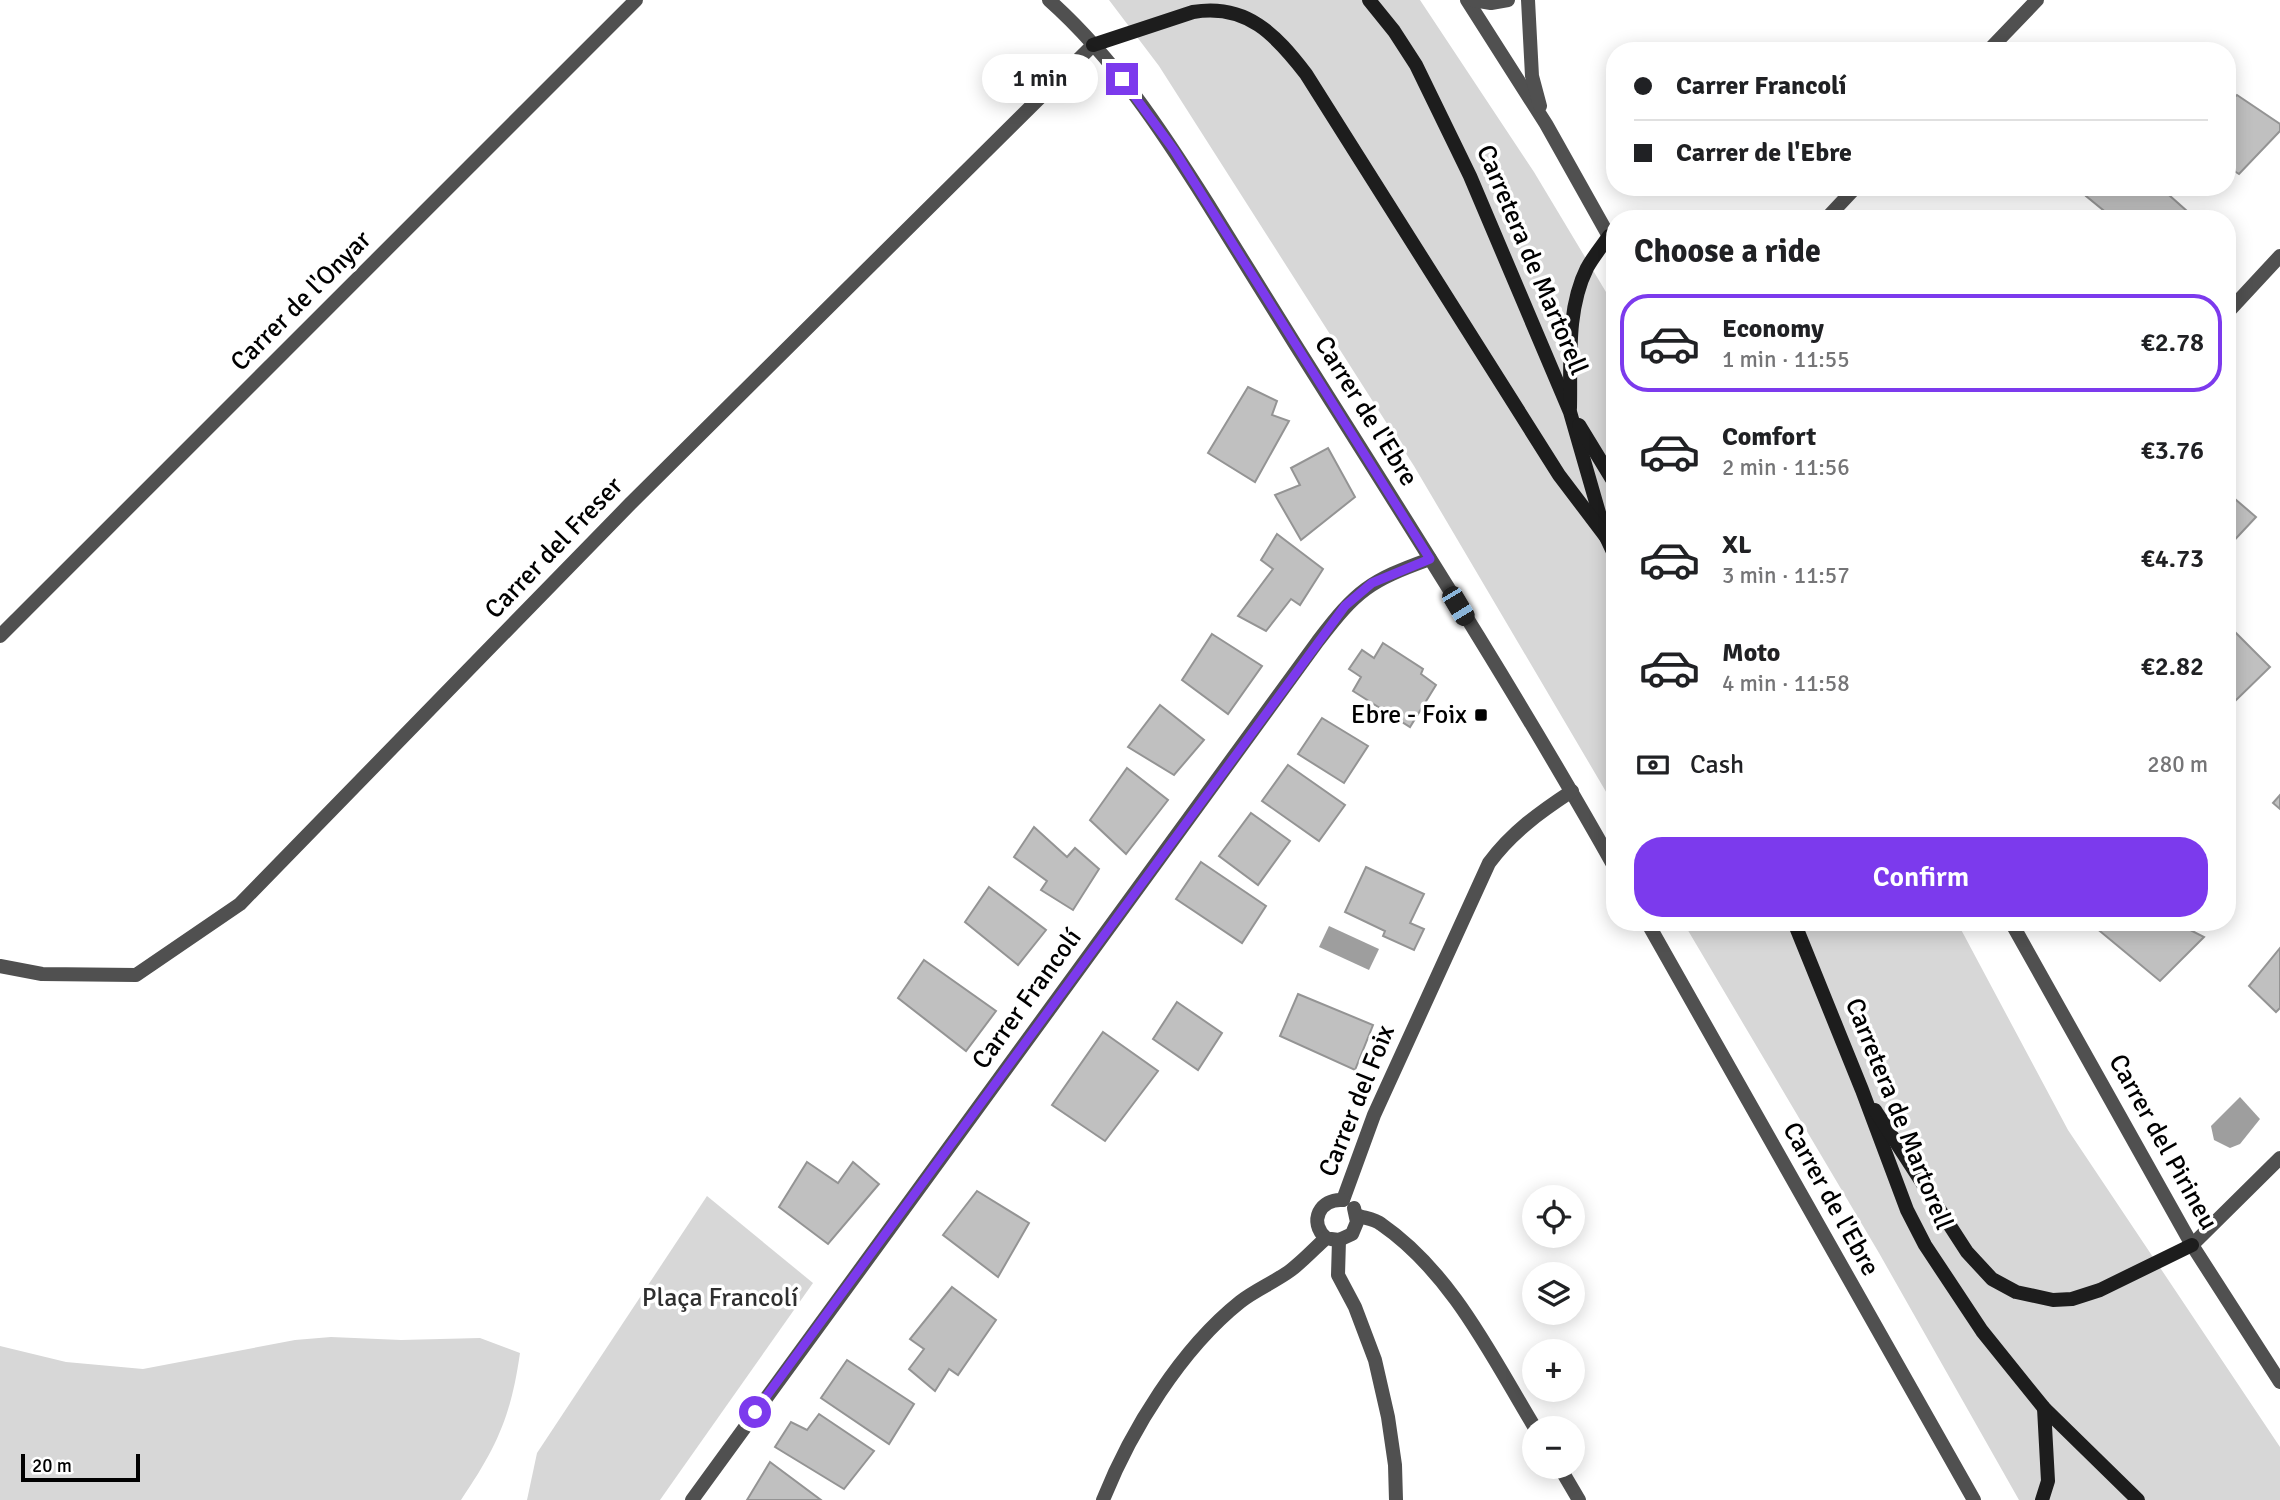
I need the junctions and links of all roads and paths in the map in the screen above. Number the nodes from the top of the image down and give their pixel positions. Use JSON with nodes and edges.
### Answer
{"nodes":[{"id":1,"x":636,"y":0,"type":"edge"},
{"id":2,"x":1049,"y":0,"type":"edge"},
{"id":3,"x":1369,"y":0,"type":"edge"},
{"id":4,"x":1467,"y":0,"type":"edge"},
{"id":5,"x":1473,"y":0,"type":"edge"},
{"id":6,"x":1508,"y":0,"type":"edge"},
{"id":7,"x":1528,"y":0,"type":"edge"},
{"id":8,"x":2037,"y":0,"type":"edge"},
{"id":9,"x":1997,"y":42,"type":"edge"},
{"id":10,"x":1093,"y":44,"type":"junction"},
{"id":11,"x":1546,"y":124,"type":"junction"},
{"id":12,"x":1848,"y":196,"type":"edge"},
{"id":13,"x":1834,"y":210,"type":"edge"},
{"id":14,"x":1606,"y":230,"type":"edge"},
{"id":15,"x":1606,"y":247,"type":"edge"},
{"id":16,"x":2280,"y":256,"type":"edge"},
{"id":17,"x":2236,"y":303,"type":"edge"},
{"id":18,"x":1570,"y":412,"type":"junction"},
{"id":19,"x":1606,"y":466,"type":"edge"},
{"id":20,"x":1606,"y":537,"type":"joint"},
{"id":21,"x":1430,"y":559,"type":"junction"},
{"id":22,"x":0,"y":636,"type":"edge"},
{"id":23,"x":1572,"y":791,"type":"junction"},
{"id":24,"x":1606,"y":852,"type":"edge"},
{"id":25,"x":1652,"y":931,"type":"edge"},
{"id":26,"x":1797,"y":931,"type":"edge"},
{"id":27,"x":2016,"y":931,"type":"edge"},
{"id":28,"x":0,"y":966,"type":"edge"},
{"id":29,"x":1862,"y":1090,"type":"junction"},
{"id":30,"x":2280,"y":1158,"type":"edge"},
{"id":31,"x":1343,"y":1200,"type":"junction"},
{"id":32,"x":1356,"y":1215,"type":"junction"},
{"id":33,"x":1333,"y":1239,"type":"junction"},
{"id":34,"x":2192,"y":1245,"type":"junction"},
{"id":35,"x":2280,"y":1382,"type":"edge"},
{"id":36,"x":2044,"y":1408,"type":"junction"},
{"id":37,"x":1528,"y":1416,"type":"edge"},
{"id":38,"x":1567,"y":1479,"type":"edge"},
{"id":39,"x":692,"y":1500,"type":"edge"},
{"id":40,"x":1103,"y":1500,"type":"edge"},
{"id":41,"x":1396,"y":1500,"type":"edge"},
{"id":42,"x":1579,"y":1500,"type":"edge"},
{"id":43,"x":1973,"y":1500,"type":"edge"},
{"id":44,"x":2042,"y":1500,"type":"edge"},
{"id":45,"x":2138,"y":1500,"type":"edge"}],
"edges":[{"from":1,"to":22,"type":"street","name":"Carrer de l'Onyar"},
{"from":2,"to":10,"type":"street","name":"Carrer de l'Ebre"},
{"from":3,"to":18,"type":"main road","name":"Carretera de Martorell"},
{"from":4,"to":11,"type":"street"},
{"from":5,"to":6,"type":"street"},
{"from":7,"to":11,"type":"street"},
{"from":8,"to":9,"type":"street"},
{"from":10,"to":20,"type":"main road"},
{"from":10,"to":21,"type":"street","name":"Carrer de l'Ebre"},
{"from":10,"to":28,"type":"street","name":"Carrer del Freser"},
{"from":11,"to":14,"type":"street"},
{"from":12,"to":13,"type":"street"},
{"from":15,"to":18,"type":"main road"},
{"from":16,"to":17,"type":"street"},
{"from":18,"to":19,"type":"main road"},
{"from":18,"to":20,"type":"main road","name":"Carretera de Martorell"},
{"from":21,"to":23,"type":"street","name":"Carrer de l'Ebre"},
{"from":21,"to":39,"type":"street","name":"Carrer Francolí"},
{"from":23,"to":24,"type":"street","name":"Carrer de l'Ebre"},
{"from":23,"to":31,"type":"street","name":"Carrer del Foix"},
{"from":25,"to":43,"type":"street","name":"Carrer de l'Ebre"},
{"from":26,"to":29,"type":"main road","name":"Carretera de Martorell"},
{"from":27,"to":34,"type":"street","name":"Carrer del Pirineu"},
{"from":29,"to":34,"type":"main road"},
{"from":29,"to":36,"type":"main road","name":"Carretera de Martorell"},
{"from":30,"to":34,"type":"street"},
{"from":31,"to":32,"type":"street"},
{"from":31,"to":33,"type":"street","name":"Carrer del Foix"},
{"from":32,"to":33,"type":"street"},
{"from":32,"to":37,"type":"street"},
{"from":33,"to":40,"type":"street"},
{"from":33,"to":41,"type":"street"},
{"from":34,"to":35,"type":"street","name":"Carrer del Pirineu"},
{"from":36,"to":44,"type":"main road"},
{"from":36,"to":45,"type":"main road","name":"Carretera de Martorell"},
{"from":38,"to":42,"type":"street"}]}
